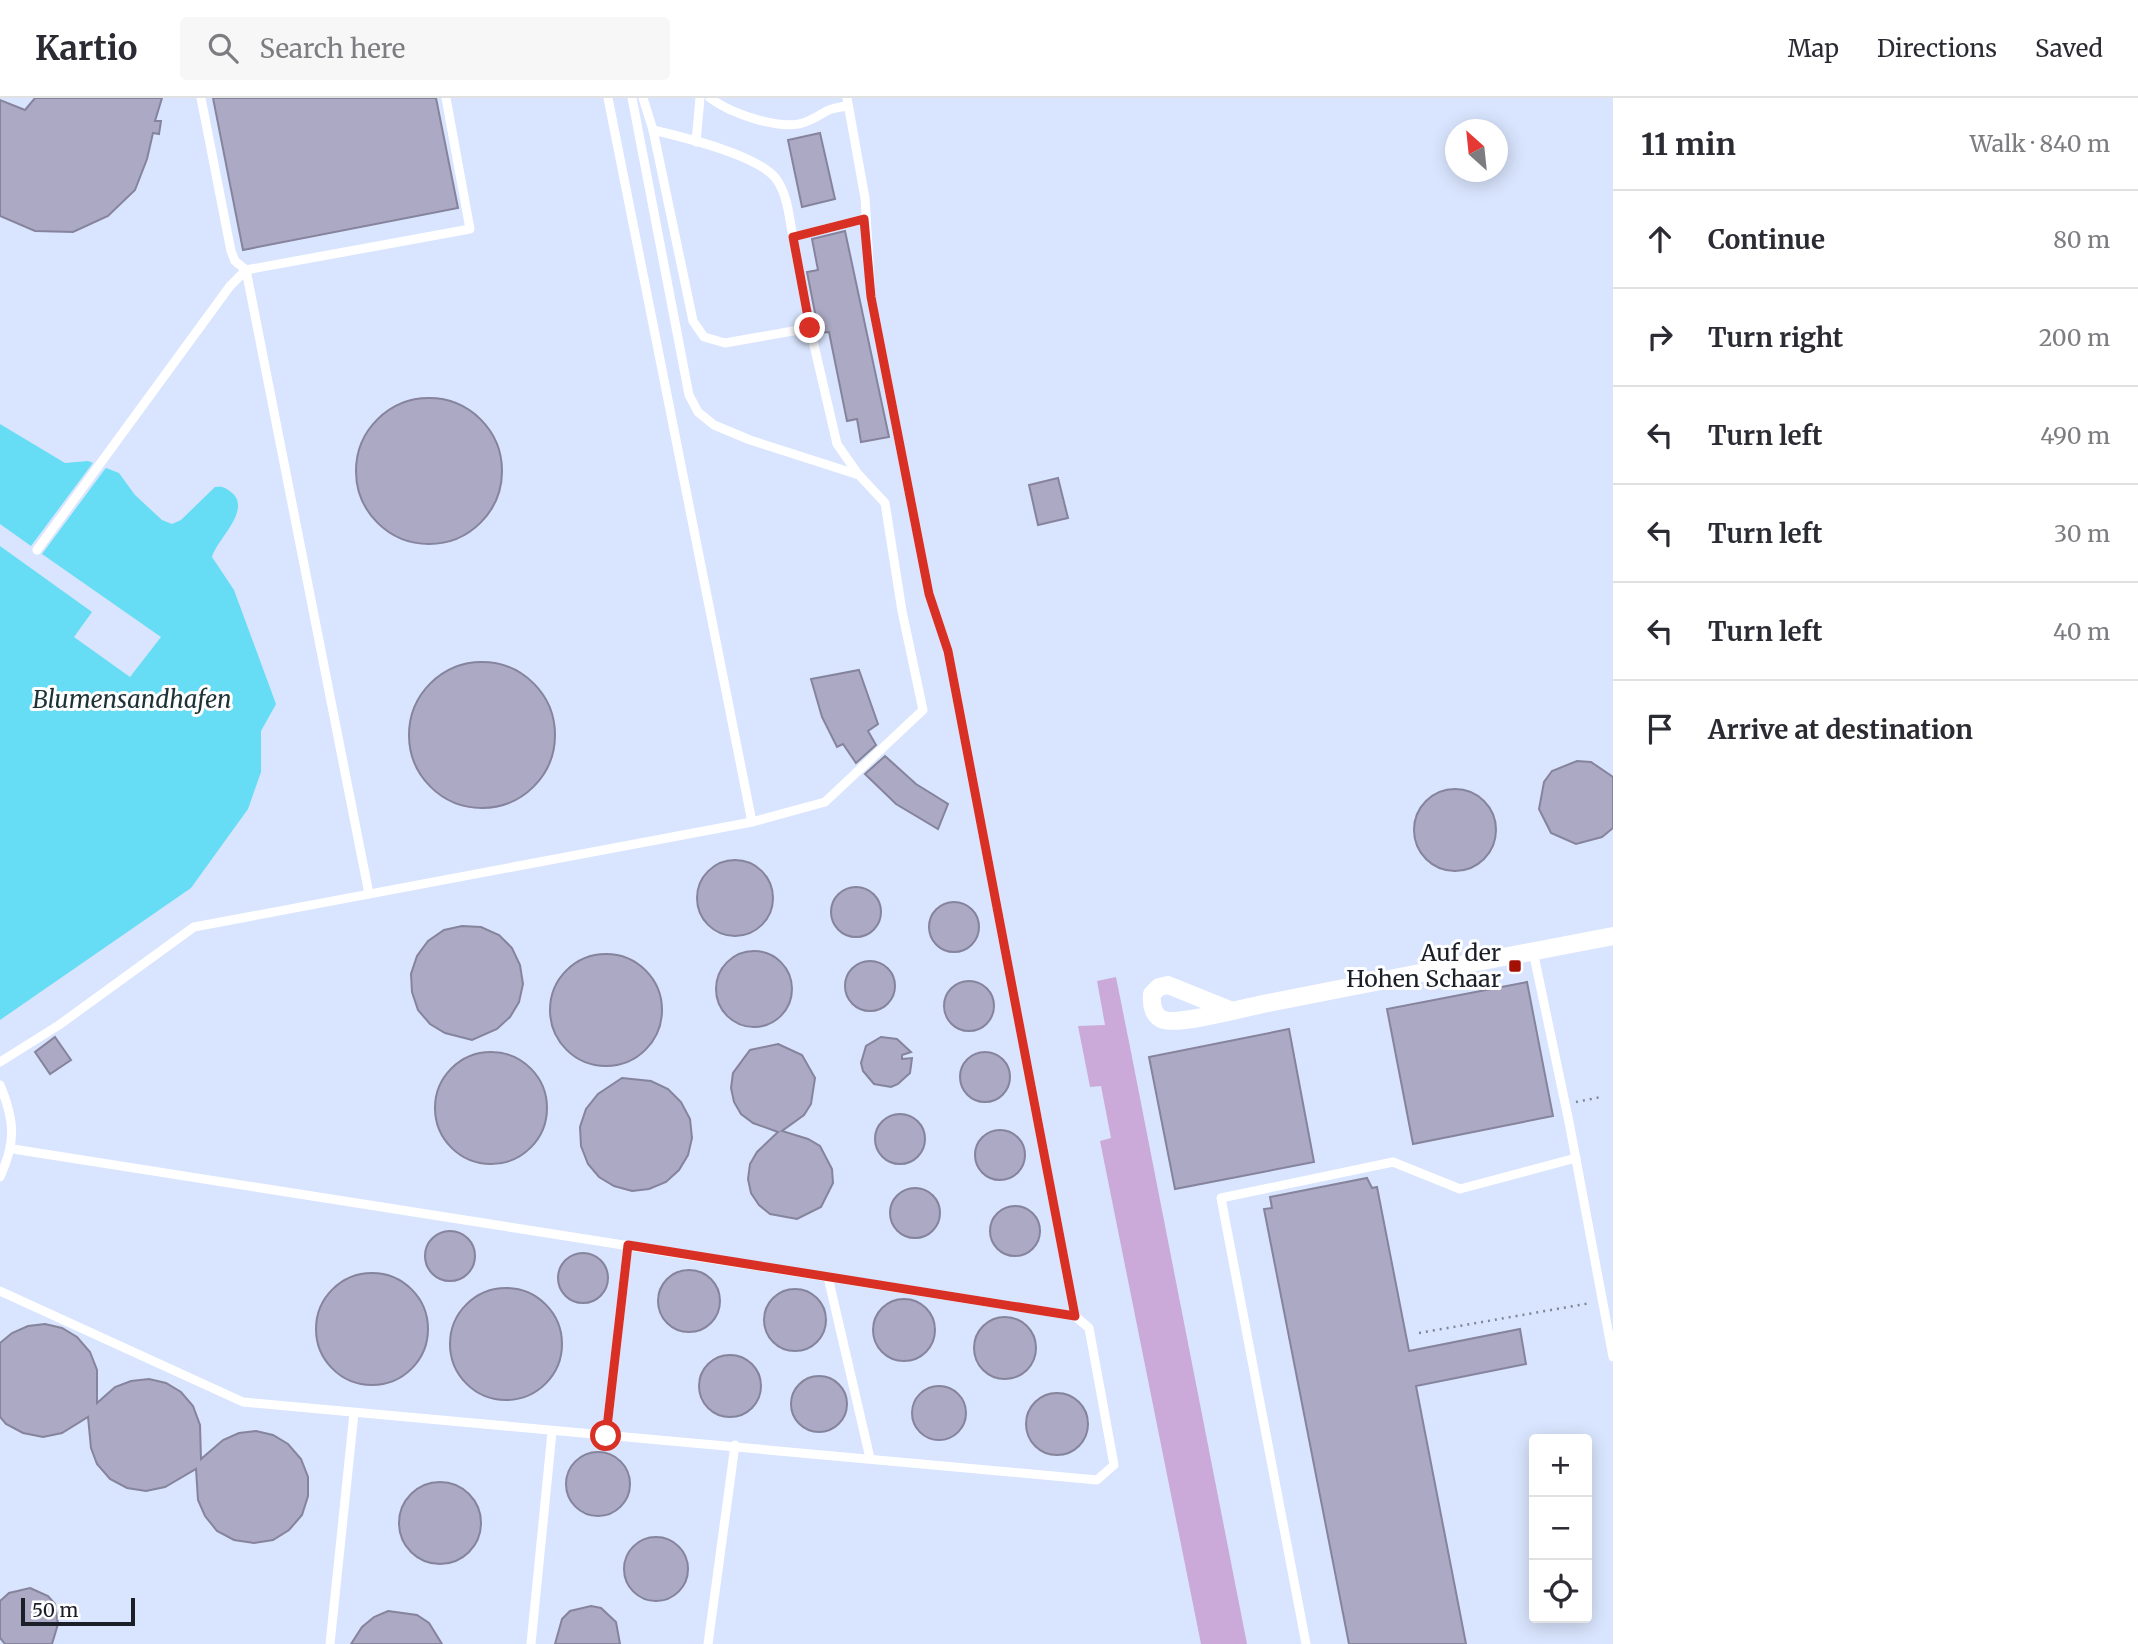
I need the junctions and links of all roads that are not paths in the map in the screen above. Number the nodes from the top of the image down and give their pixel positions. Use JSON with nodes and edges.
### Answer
{"nodes":[{"id":1,"x":201,"y":98,"type":"edge"},
{"id":2,"x":446,"y":98,"type":"edge"},
{"id":3,"x":608,"y":98,"type":"edge"},
{"id":4,"x":632,"y":98,"type":"edge"},
{"id":5,"x":643,"y":98,"type":"edge"},
{"id":6,"x":700,"y":98,"type":"edge"},
{"id":7,"x":710,"y":98,"type":"edge"},
{"id":8,"x":848,"y":102,"type":"edge"},
{"id":9,"x":653,"y":130,"type":"junction"},
{"id":10,"x":696,"y":142,"type":"junction"},
{"id":11,"x":864,"y":219,"type":"junction"},
{"id":12,"x":793,"y":237,"type":"junction"},
{"id":13,"x":246,"y":270,"type":"junction"},
{"id":14,"x":810,"y":328,"type":"junction"},
{"id":15,"x":859,"y":475,"type":"junction"},
{"id":16,"x":37,"y":550,"type":"dead end"},
{"id":17,"x":752,"y":822,"type":"junction"},
{"id":18,"x":369,"y":894,"type":"junction"},
{"id":19,"x":1613,"y":936,"type":"edge"},
{"id":20,"x":1533,"y":951,"type":"junction"},
{"id":21,"x":1230,"y":1010,"type":"dead end"},
{"id":22,"x":0,"y":1062,"type":"edge"},
{"id":23,"x":0,"y":1085,"type":"edge"},
{"id":24,"x":13,"y":1149,"type":"junction"},
{"id":25,"x":1576,"y":1158,"type":"junction"},
{"id":26,"x":0,"y":1177,"type":"edge"},
{"id":27,"x":628,"y":1245,"type":"junction"},
{"id":28,"x":828,"y":1277,"type":"junction"},
{"id":29,"x":0,"y":1291,"type":"edge"},
{"id":30,"x":1075,"y":1316,"type":"junction"},
{"id":31,"x":1613,"y":1357,"type":"edge"},
{"id":32,"x":354,"y":1413,"type":"junction"},
{"id":33,"x":552,"y":1432,"type":"junction"},
{"id":34,"x":606,"y":1436,"type":"junction"},
{"id":35,"x":735,"y":1446,"type":"junction"},
{"id":36,"x":870,"y":1458,"type":"junction"},
{"id":37,"x":330,"y":1644,"type":"edge"},
{"id":38,"x":531,"y":1644,"type":"edge"},
{"id":39,"x":708,"y":1644,"type":"edge"},
{"id":40,"x":1306,"y":1644,"type":"edge"}],
"edges":[{"from":1,"to":13,"type":"lane"},
{"from":2,"to":13,"type":"lane"},
{"from":3,"to":17,"type":"lane"},
{"from":4,"to":15,"type":"lane"},
{"from":5,"to":9,"type":"lane"},
{"from":6,"to":10,"type":"lane"},
{"from":7,"to":8,"type":"lane"},
{"from":8,"to":11,"type":"lane"},
{"from":9,"to":10,"type":"lane"},
{"from":9,"to":14,"type":"lane"},
{"from":10,"to":12,"type":"lane"},
{"from":11,"to":12,"type":"lane"},
{"from":11,"to":30,"type":"lane"},
{"from":12,"to":14,"type":"lane"},
{"from":13,"to":16,"type":"lane"},
{"from":13,"to":18,"type":"lane"},
{"from":14,"to":15,"type":"lane"},
{"from":15,"to":17,"type":"lane"},
{"from":17,"to":18,"type":"lane"},
{"from":18,"to":22,"type":"lane"},
{"from":19,"to":20,"type":"street"},
{"from":20,"to":21,"type":"street"},
{"from":20,"to":25,"type":"lane"},
{"from":23,"to":24,"type":"lane"},
{"from":24,"to":26,"type":"lane"},
{"from":24,"to":27,"type":"lane"},
{"from":25,"to":31,"type":"lane"},
{"from":25,"to":40,"type":"lane"},
{"from":27,"to":28,"type":"lane"},
{"from":27,"to":34,"type":"lane"},
{"from":28,"to":30,"type":"lane"},
{"from":28,"to":36,"type":"lane"},
{"from":29,"to":32,"type":"lane"},
{"from":30,"to":36,"type":"lane"},
{"from":32,"to":33,"type":"lane"},
{"from":32,"to":37,"type":"lane"},
{"from":33,"to":34,"type":"lane"},
{"from":33,"to":38,"type":"lane"},
{"from":34,"to":35,"type":"lane"},
{"from":35,"to":36,"type":"lane"},
{"from":35,"to":39,"type":"lane"}]}
